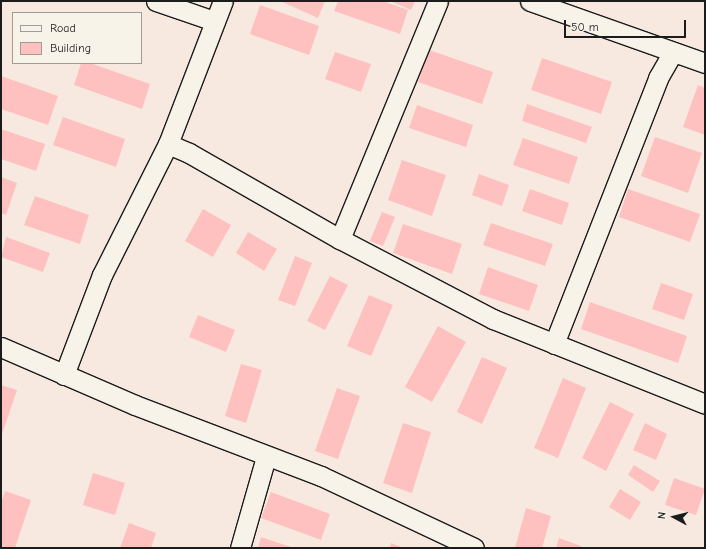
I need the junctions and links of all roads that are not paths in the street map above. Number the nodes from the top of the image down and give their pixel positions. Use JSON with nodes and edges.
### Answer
{"nodes":[{"id":1,"x":156,"y":1,"type":"edge"},
{"id":2,"x":223,"y":1,"type":"edge"},
{"id":3,"x":438,"y":1,"type":"edge"},
{"id":4,"x":530,"y":1,"type":"edge"},
{"id":5,"x":214,"y":21,"type":"junction"},
{"id":6,"x":674,"y":52,"type":"junction"},
{"id":7,"x":705,"y":64,"type":"edge"},
{"id":8,"x":168,"y":144,"type":"junction"},
{"id":9,"x":340,"y":239,"type":"junction"},
{"id":10,"x":554,"y":344,"type":"junction"},
{"id":11,"x":1,"y":347,"type":"edge"},
{"id":12,"x":64,"y":375,"type":"junction"},
{"id":13,"x":705,"y":404,"type":"edge"},
{"id":14,"x":266,"y":457,"type":"junction"},
{"id":15,"x":240,"y":548,"type":"edge"},
{"id":16,"x":474,"y":548,"type":"edge"}],
"edges":[{"from":1,"to":5,"type":"street"},
{"from":2,"to":5,"type":"street"},
{"from":3,"to":9,"type":"street"},
{"from":4,"to":6,"type":"street"},
{"from":5,"to":8,"type":"street"},
{"from":6,"to":7,"type":"street"},
{"from":6,"to":10,"type":"street"},
{"from":8,"to":9,"type":"street"},
{"from":8,"to":12,"type":"street"},
{"from":9,"to":10,"type":"street"},
{"from":10,"to":13,"type":"street"},
{"from":11,"to":12,"type":"street"},
{"from":12,"to":14,"type":"street"},
{"from":14,"to":15,"type":"street"},
{"from":14,"to":16,"type":"street"}]}
